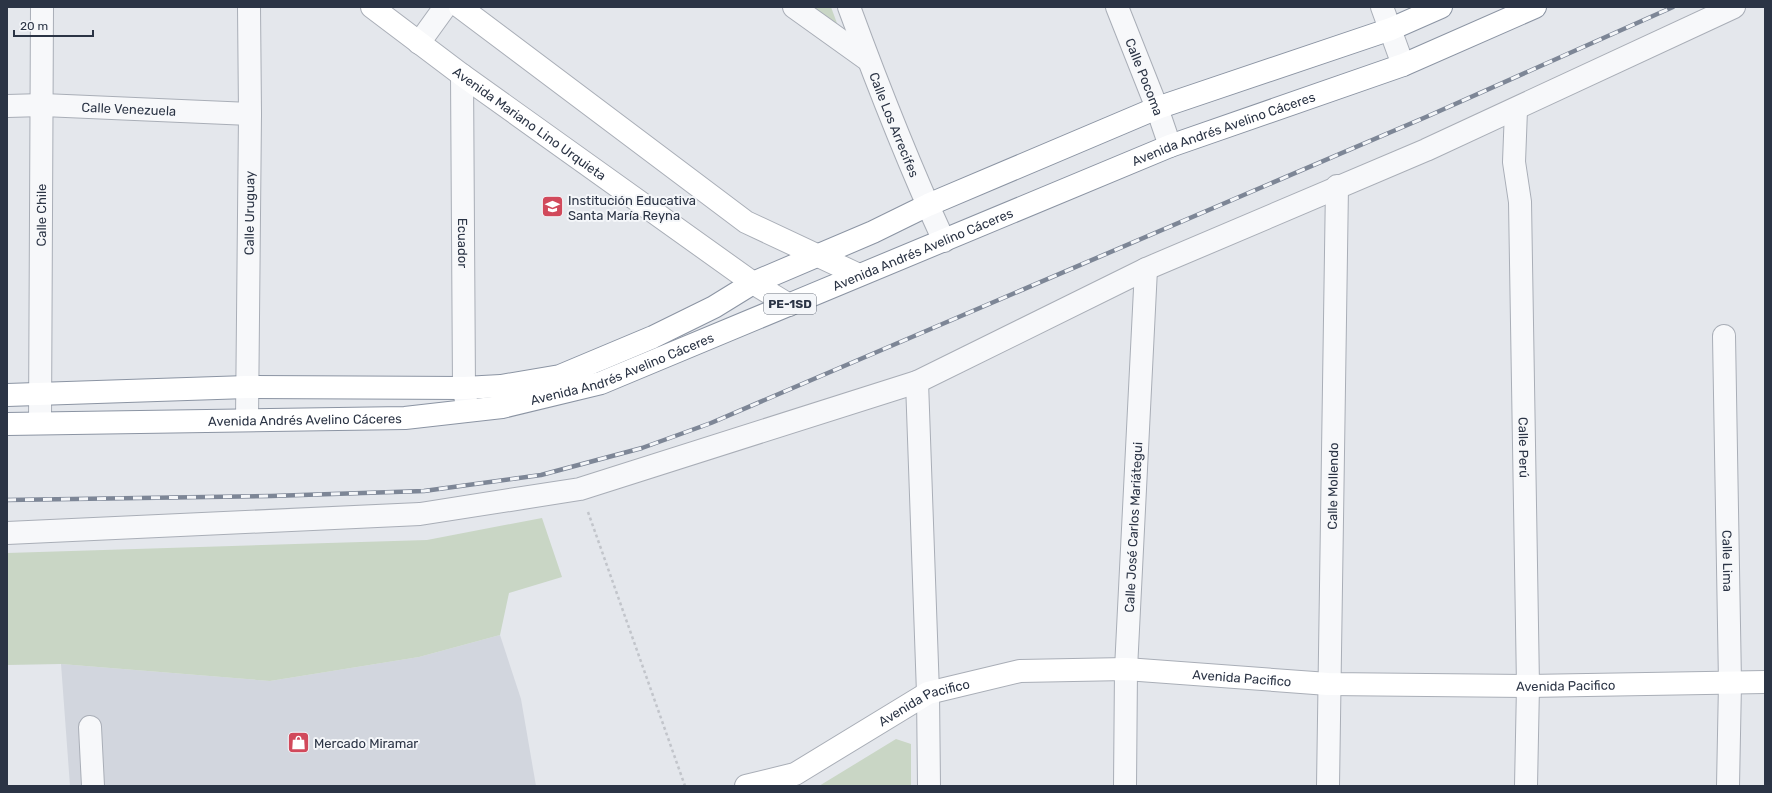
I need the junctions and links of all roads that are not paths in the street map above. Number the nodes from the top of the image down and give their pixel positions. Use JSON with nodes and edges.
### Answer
{"nodes":[{"id":1,"x":42,"y":7,"type":"edge"},
{"id":2,"x":249,"y":7,"type":"edge"},
{"id":3,"x":372,"y":7,"type":"edge"},
{"id":4,"x":445,"y":7,"type":"edge"},
{"id":5,"x":460,"y":7,"type":"edge"},
{"id":6,"x":794,"y":7,"type":"edge"},
{"id":7,"x":849,"y":7,"type":"edge"},
{"id":8,"x":1118,"y":7,"type":"edge"},
{"id":9,"x":1382,"y":7,"type":"edge"},
{"id":10,"x":1441,"y":7,"type":"edge"},
{"id":11,"x":1535,"y":7,"type":"edge"},
{"id":12,"x":1734,"y":7,"type":"edge"},
{"id":13,"x":1391,"y":29,"type":"junction"},
{"id":14,"x":419,"y":43,"type":"junction"},
{"id":15,"x":868,"y":60,"type":"junction"},
{"id":16,"x":1403,"y":65,"type":"junction"},
{"id":17,"x":462,"y":75,"type":"junction"},
{"id":18,"x":43,"y":105,"type":"junction"},
{"id":19,"x":7,"y":106,"type":"edge"},
{"id":20,"x":1157,"y":108,"type":"junction"},
{"id":21,"x":1516,"y":110,"type":"junction"},
{"id":22,"x":250,"y":114,"type":"junction"},
{"id":23,"x":1170,"y":146,"type":"junction"},
{"id":24,"x":1337,"y":186,"type":"junction"},
{"id":25,"x":928,"y":205,"type":"junction"},
{"id":26,"x":944,"y":241,"type":"junction"},
{"id":27,"x":819,"y":255,"type":"junction"},
{"id":28,"x":1146,"y":269,"type":"junction"},
{"id":29,"x":859,"y":275,"type":"junction"},
{"id":30,"x":753,"y":283,"type":"junction"},
{"id":31,"x":789,"y":305,"type":"junction"},
{"id":32,"x":1724,"y":336,"type":"dead end"},
{"id":33,"x":917,"y":382,"type":"junction"},
{"id":34,"x":247,"y":387,"type":"junction"},
{"id":35,"x":464,"y":388,"type":"junction"},
{"id":36,"x":7,"y":395,"type":"edge"},
{"id":37,"x":39,"y":395,"type":"junction"},
{"id":38,"x":468,"y":411,"type":"junction"},
{"id":39,"x":247,"y":420,"type":"junction"},
{"id":40,"x":40,"y":423,"type":"junction"},
{"id":41,"x":7,"y":424,"type":"edge"},
{"id":42,"x":7,"y":532,"type":"edge"},
{"id":43,"x":1126,"y":670,"type":"junction"},
{"id":44,"x":1765,"y":682,"type":"edge"},
{"id":45,"x":1730,"y":683,"type":"junction"},
{"id":46,"x":1328,"y":684,"type":"junction"},
{"id":47,"x":1528,"y":686,"type":"junction"},
{"id":48,"x":928,"y":693,"type":"junction"},
{"id":49,"x":90,"y":726,"type":"dead end"},
{"id":50,"x":797,"y":780,"type":"edge"},
{"id":51,"x":93,"y":786,"type":"edge"},
{"id":52,"x":746,"y":786,"type":"edge"},
{"id":53,"x":929,"y":786,"type":"edge"},
{"id":54,"x":1125,"y":786,"type":"edge"},
{"id":55,"x":1328,"y":786,"type":"edge"},
{"id":56,"x":1526,"y":786,"type":"edge"},
{"id":57,"x":1728,"y":786,"type":"edge"}],
"edges":[{"from":1,"to":18,"type":"street","name":"Calle Chile"},
{"from":2,"to":22,"type":"street","name":"Calle Uruguay"},
{"from":3,"to":14,"type":"main road","name":"Avenida Mariano Lino Urquieta"},
{"from":4,"to":14,"type":"street"},
{"from":5,"to":27,"type":"main road"},
{"from":6,"to":15,"type":"street"},
{"from":7,"to":15,"type":"street","name":"Calle Los Arrecifes"},
{"from":8,"to":20,"type":"street","name":"Calle Pocoma"},
{"from":9,"to":13,"type":"street"},
{"from":10,"to":13,"type":"main road","name":"Avenida Andrés Avelino Cáceres","number":"PE-1SD"},
{"from":11,"to":16,"type":"main road","name":"Avenida Andrés Avelino Cáceres","number":"PE-1SD"},
{"from":12,"to":21,"type":"street"},
{"from":13,"to":16,"type":"street"},
{"from":13,"to":20,"type":"main road","name":"Avenida Andrés Avelino Cáceres","number":"PE-1SD"},
{"from":14,"to":17,"type":"main road","name":"Avenida Mariano Lino Urquieta"},
{"from":15,"to":25,"type":"street","name":"Calle Los Arrecifes"},
{"from":16,"to":23,"type":"main road","name":"Avenida Andrés Avelino Cáceres","number":"PE-1SD"},
{"from":17,"to":30,"type":"main road","name":"Avenida Mariano Lino Urquieta"},
{"from":17,"to":35,"type":"street","name":"Ecuador"},
{"from":18,"to":19,"type":"street","name":"Calle Venezuela"},
{"from":18,"to":22,"type":"street","name":"Calle Venezuela"},
{"from":18,"to":37,"type":"street","name":"Calle Chile"},
{"from":20,"to":23,"type":"street","name":"Calle Pocoma"},
{"from":20,"to":25,"type":"main road","name":"Avenida Andrés Avelino Cáceres","number":"PE-1SD"},
{"from":21,"to":24,"type":"street"},
{"from":21,"to":47,"type":"street","name":"Calle Perú"},
{"from":22,"to":34,"type":"street","name":"Calle Uruguay"},
{"from":23,"to":26,"type":"main road","name":"Avenida Andrés Avelino Cáceres","number":"PE-1SD"},
{"from":24,"to":28,"type":"street"},
{"from":24,"to":46,"type":"street","name":"Calle Mollendo"},
{"from":25,"to":26,"type":"street","name":"Calle Los Arrecifes"},
{"from":25,"to":27,"type":"main road","name":"Avenida Andrés Avelino Cáceres","number":"PE-1SD"},
{"from":26,"to":29,"type":"main road","name":"Avenida Andrés Avelino Cáceres","number":"PE-1SD"},
{"from":27,"to":29,"type":"main road"},
{"from":27,"to":30,"type":"main road","name":"Avenida Andrés Avelino Cáceres","number":"PE-1SD"},
{"from":28,"to":33,"type":"street"},
{"from":28,"to":43,"type":"street","name":"Calle José Carlos Mariátegui"},
{"from":29,"to":31,"type":"main road","name":"Avenida Andrés Avelino Cáceres","number":"PE-1SD"},
{"from":30,"to":31,"type":"main road","name":"Avenida Mariano Lino Urquieta"},
{"from":30,"to":35,"type":"main road","name":"Avenida Andrés Avelino Cáceres","number":"PE-1SD"},
{"from":31,"to":38,"type":"main road","name":"Avenida Andrés Avelino Cáceres","number":"PE-1SD"},
{"from":32,"to":45,"type":"street","name":"Calle Lima"},
{"from":33,"to":42,"type":"street"},
{"from":33,"to":48,"type":"street"},
{"from":34,"to":35,"type":"main road","name":"Avenida Andrés Avelino Cáceres","number":"PE-1SD"},
{"from":34,"to":37,"type":"main road","name":"Avenida Andrés Avelino Cáceres","number":"PE-1SD"},
{"from":34,"to":39,"type":"street","name":"Calle Uruguay"},
{"from":35,"to":38,"type":"street","name":"Ecuador"},
{"from":36,"to":37,"type":"main road","name":"Avenida Andrés Avelino Cáceres","number":"PE-1SD"},
{"from":37,"to":40,"type":"street","name":"Calle Chile"},
{"from":38,"to":39,"type":"main road","name":"Avenida Andrés Avelino Cáceres","number":"PE-1SD"},
{"from":39,"to":40,"type":"main road","name":"Avenida Andrés Avelino Cáceres","number":"PE-1SD"},
{"from":40,"to":41,"type":"main road","name":"Avenida Andrés Avelino Cáceres","number":"PE-1SD"},
{"from":43,"to":46,"type":"main road","name":"Avenida Pacifico"},
{"from":43,"to":48,"type":"main road","name":"Avenida Pacifico"},
{"from":43,"to":54,"type":"street","name":"Calle José Carlos Mariátegui"},
{"from":44,"to":45,"type":"main road","name":"Avenida Pacifico"},
{"from":45,"to":47,"type":"main road","name":"Avenida Pacifico"},
{"from":45,"to":57,"type":"street","name":"Calle Lima"},
{"from":46,"to":47,"type":"main road","name":"Avenida Pacifico"},
{"from":46,"to":55,"type":"street","name":"Calle Mollendo"},
{"from":47,"to":56,"type":"street","name":"Calle Perú"},
{"from":48,"to":50,"type":"main road","name":"Avenida Pacifico"},
{"from":48,"to":53,"type":"street"},
{"from":49,"to":51,"type":"street"},
{"from":50,"to":52,"type":"main road","name":"Avenida Pacifico"}]}
